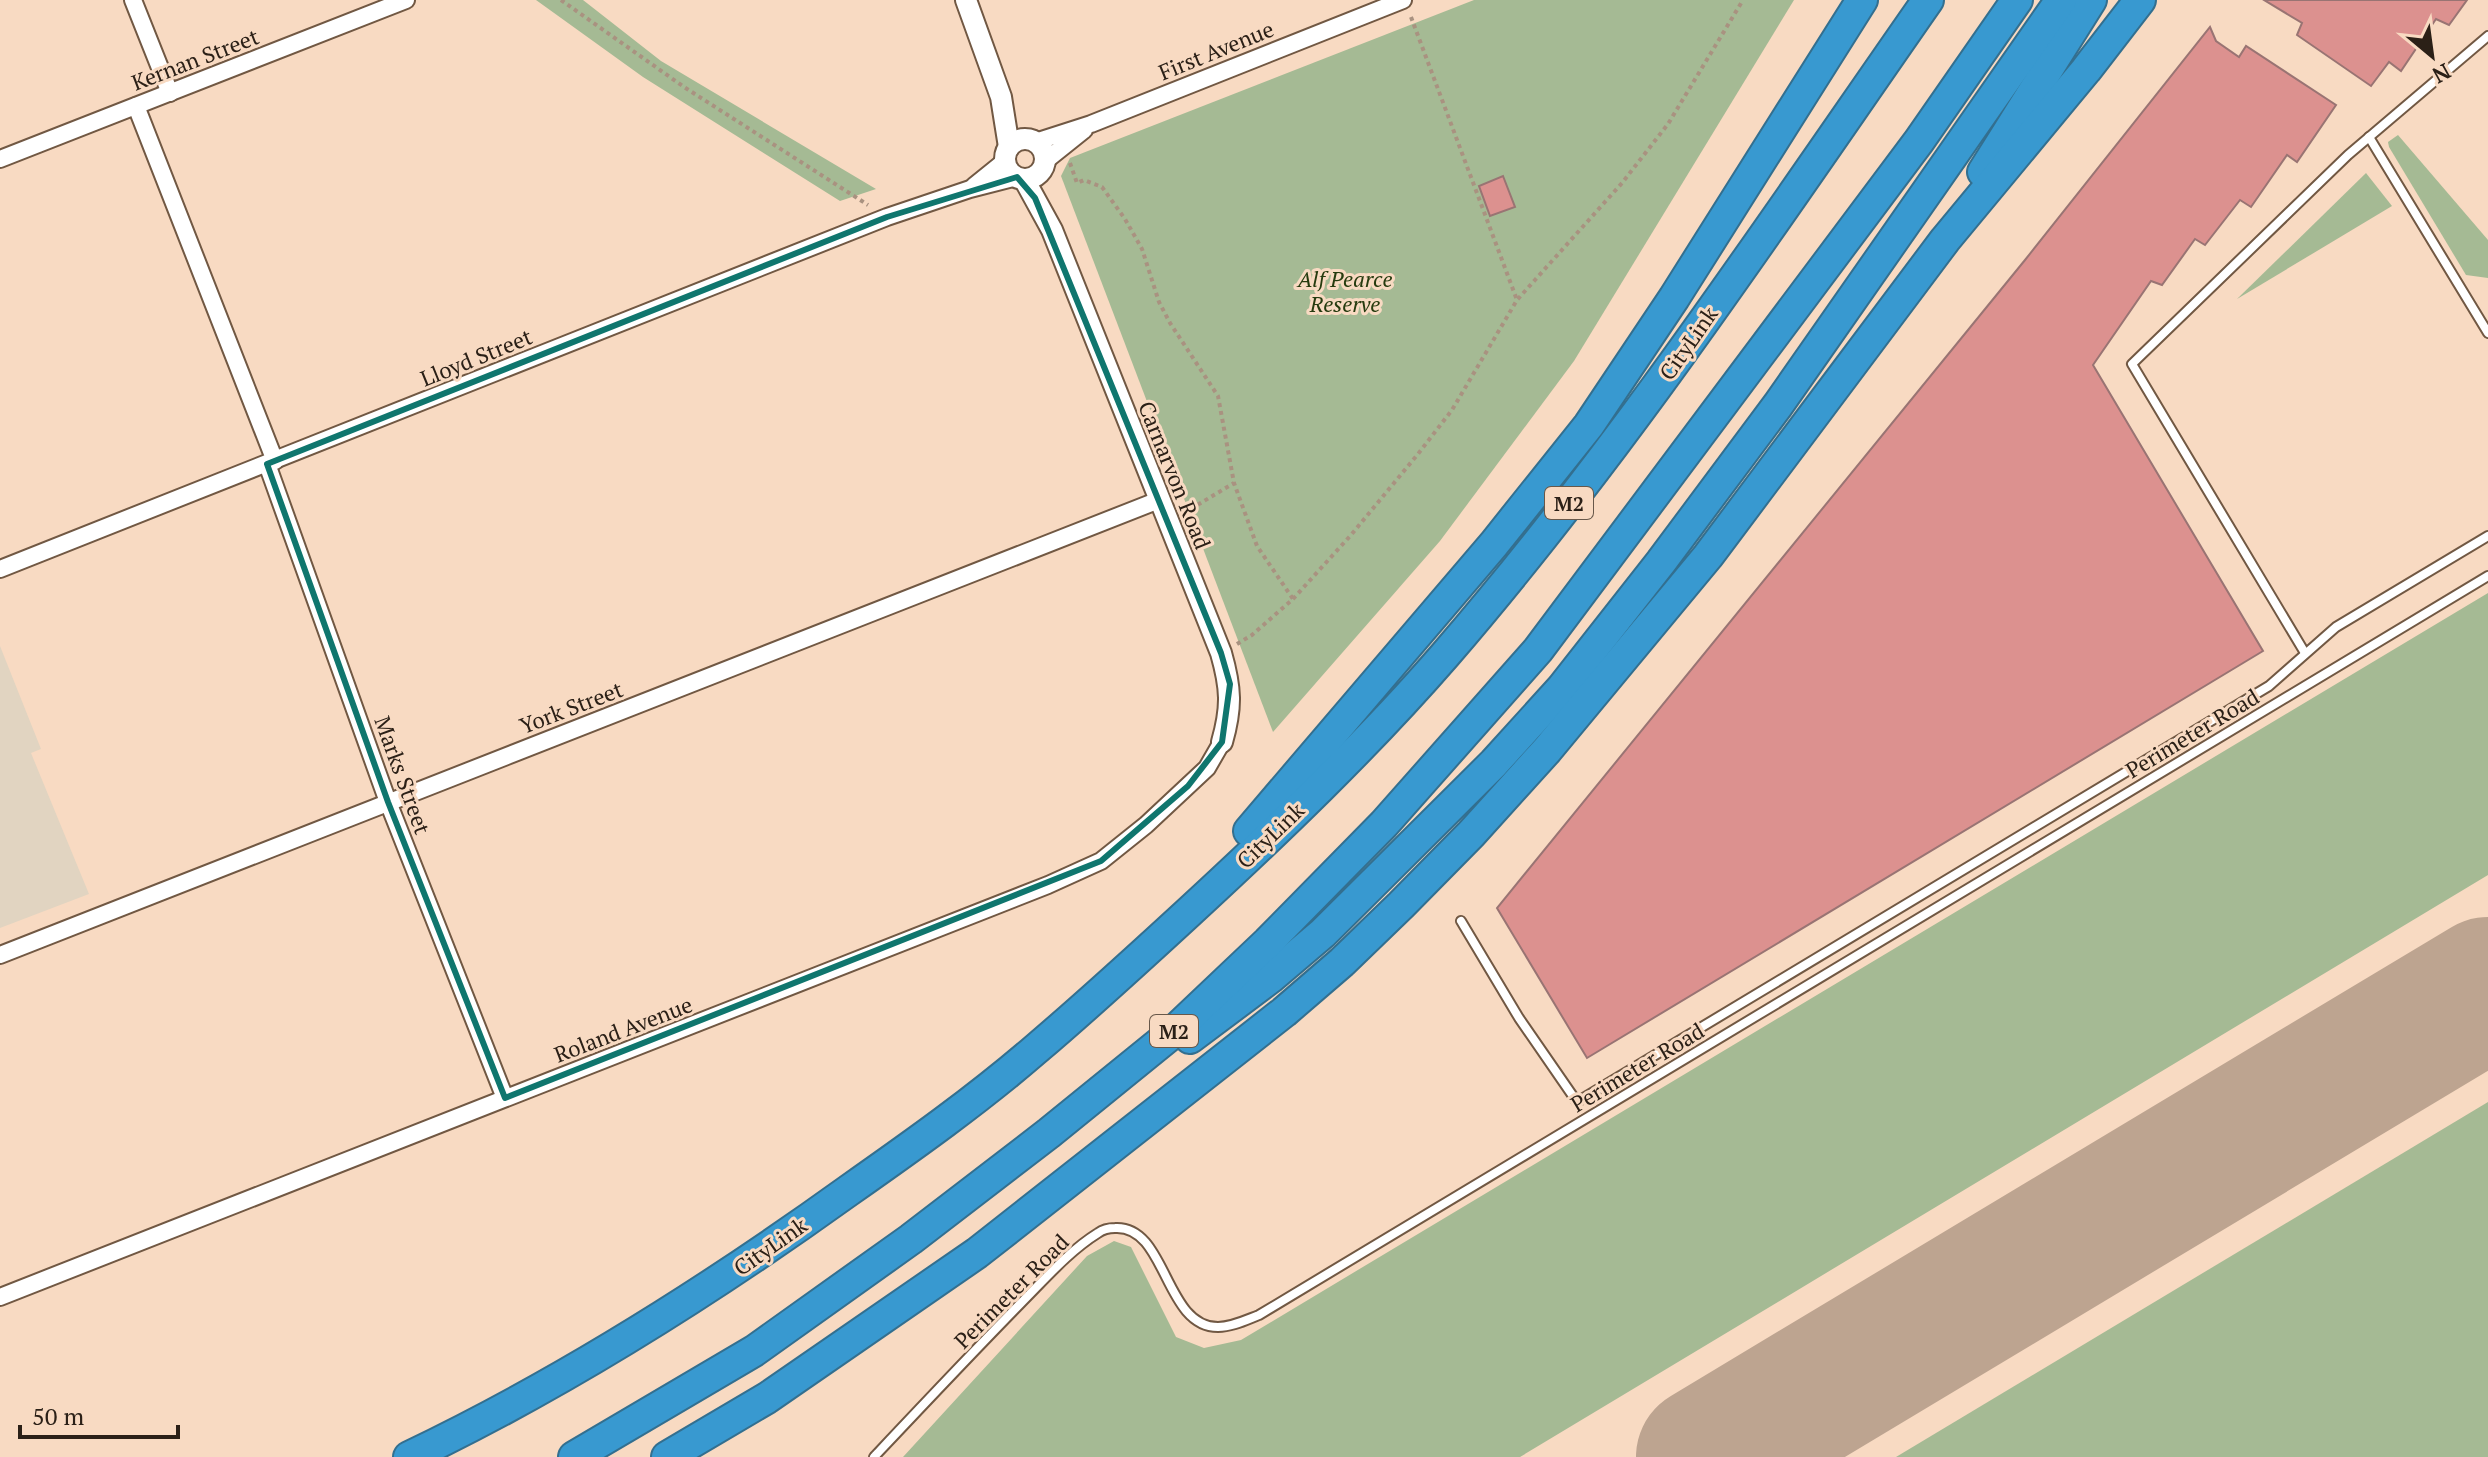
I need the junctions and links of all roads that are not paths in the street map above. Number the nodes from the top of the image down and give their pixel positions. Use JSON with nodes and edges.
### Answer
{"nodes":[{"id":1,"x":133,"y":0,"type":"edge"},
{"id":2,"x":406,"y":0,"type":"edge"},
{"id":3,"x":966,"y":0,"type":"edge"},
{"id":4,"x":1862,"y":0,"type":"edge"},
{"id":5,"x":1928,"y":0,"type":"edge"},
{"id":6,"x":2017,"y":0,"type":"edge"},
{"id":7,"x":2061,"y":0,"type":"edge"},
{"id":8,"x":2091,"y":0,"type":"edge"},
{"id":9,"x":2140,"y":0,"type":"edge"},
{"id":10,"x":1406,"y":7,"type":"edge"},
{"id":11,"x":2488,"y":36,"type":"edge"},
{"id":12,"x":170,"y":93,"type":"junction"},
{"id":13,"x":136,"y":106,"type":"junction"},
{"id":14,"x":1091,"y":124,"type":"junction"},
{"id":15,"x":2369,"y":137,"type":"junction"},
{"id":16,"x":0,"y":159,"type":"edge"},
{"id":17,"x":1025,"y":160,"type":"junction"},
{"id":18,"x":1945,"y":240,"type":"junction"},
{"id":19,"x":2488,"y":312,"type":"edge"},
{"id":20,"x":2479,"y":317,"type":"junction"},
{"id":21,"x":2488,"y":333,"type":"edge"},
{"id":22,"x":271,"y":462,"type":"junction"},
{"id":23,"x":1159,"y":500,"type":"junction"},
{"id":24,"x":2488,"y":536,"type":"edge"},
{"id":25,"x":0,"y":569,"type":"edge"},
{"id":26,"x":2488,"y":576,"type":"edge"},
{"id":27,"x":2305,"y":653,"type":"junction"},
{"id":28,"x":1222,"y":742,"type":"joint"},
{"id":29,"x":388,"y":802,"type":"junction"},
{"id":30,"x":1461,"y":921,"type":"dead end"},
{"id":31,"x":1146,"y":951,"type":"junction"},
{"id":32,"x":0,"y":955,"type":"edge"},
{"id":33,"x":505,"y":1098,"type":"junction"},
{"id":34,"x":1049,"y":1133,"type":"junction"},
{"id":35,"x":0,"y":1297,"type":"edge"},
{"id":36,"x":409,"y":1457,"type":"edge"},
{"id":37,"x":574,"y":1457,"type":"edge"},
{"id":38,"x":667,"y":1457,"type":"edge"},
{"id":39,"x":874,"y":1457,"type":"edge"}],
"edges":[{"from":1,"to":12,"type":"street"},
{"from":2,"to":12,"type":"street","name":"Kernan Street"},
{"from":3,"to":17,"type":"street","name":"Carnarvon Road"},
{"from":4,"to":31,"type":"highway"},
{"from":5,"to":31,"type":"highway","name":"CityLink","number":"M2"},
{"from":6,"to":34,"type":"highway","number":"M2"},
{"from":7,"to":34,"type":"highway"},
{"from":8,"to":18,"type":"highway"},
{"from":9,"to":18,"type":"highway"},
{"from":10,"to":14,"type":"street","name":"First Avenue"},
{"from":11,"to":15,"type":"lane"},
{"from":12,"to":13,"type":"street","name":"Kernan Street"},
{"from":13,"to":16,"type":"street","name":"Kernan Street"},
{"from":13,"to":22,"type":"street","name":"Marks Street"},
{"from":14,"to":17,"type":"street","name":"First Avenue"},
{"from":14,"to":17,"type":"street","name":"First Avenue"},
{"from":15,"to":20,"type":"lane"},
{"from":15,"to":27,"type":"lane"},
{"from":17,"to":22,"type":"street","name":"Lloyd Street"},
{"from":17,"to":23,"type":"street","name":"Carnarvon Road"},
{"from":18,"to":38,"type":"highway"},
{"from":19,"to":20,"type":"lane"},
{"from":20,"to":21,"type":"lane"},
{"from":22,"to":25,"type":"street","name":"Lloyd Street"},
{"from":22,"to":29,"type":"street","name":"Marks Street"},
{"from":23,"to":28,"type":"street","name":"Carnarvon Road"},
{"from":23,"to":29,"type":"street","name":"York Street"},
{"from":24,"to":27,"type":"lane"},
{"from":26,"to":39,"type":"lane","name":"Perimeter Road"},
{"from":27,"to":30,"type":"lane"},
{"from":28,"to":33,"type":"street","name":"Roland Avenue"},
{"from":29,"to":32,"type":"street","name":"York Street"},
{"from":29,"to":33,"type":"street","name":"Marks Street"},
{"from":31,"to":36,"type":"highway","name":"CityLink","number":"M2"},
{"from":33,"to":35,"type":"street","name":"Roland Avenue"},
{"from":34,"to":37,"type":"highway","number":"M2"}]}
